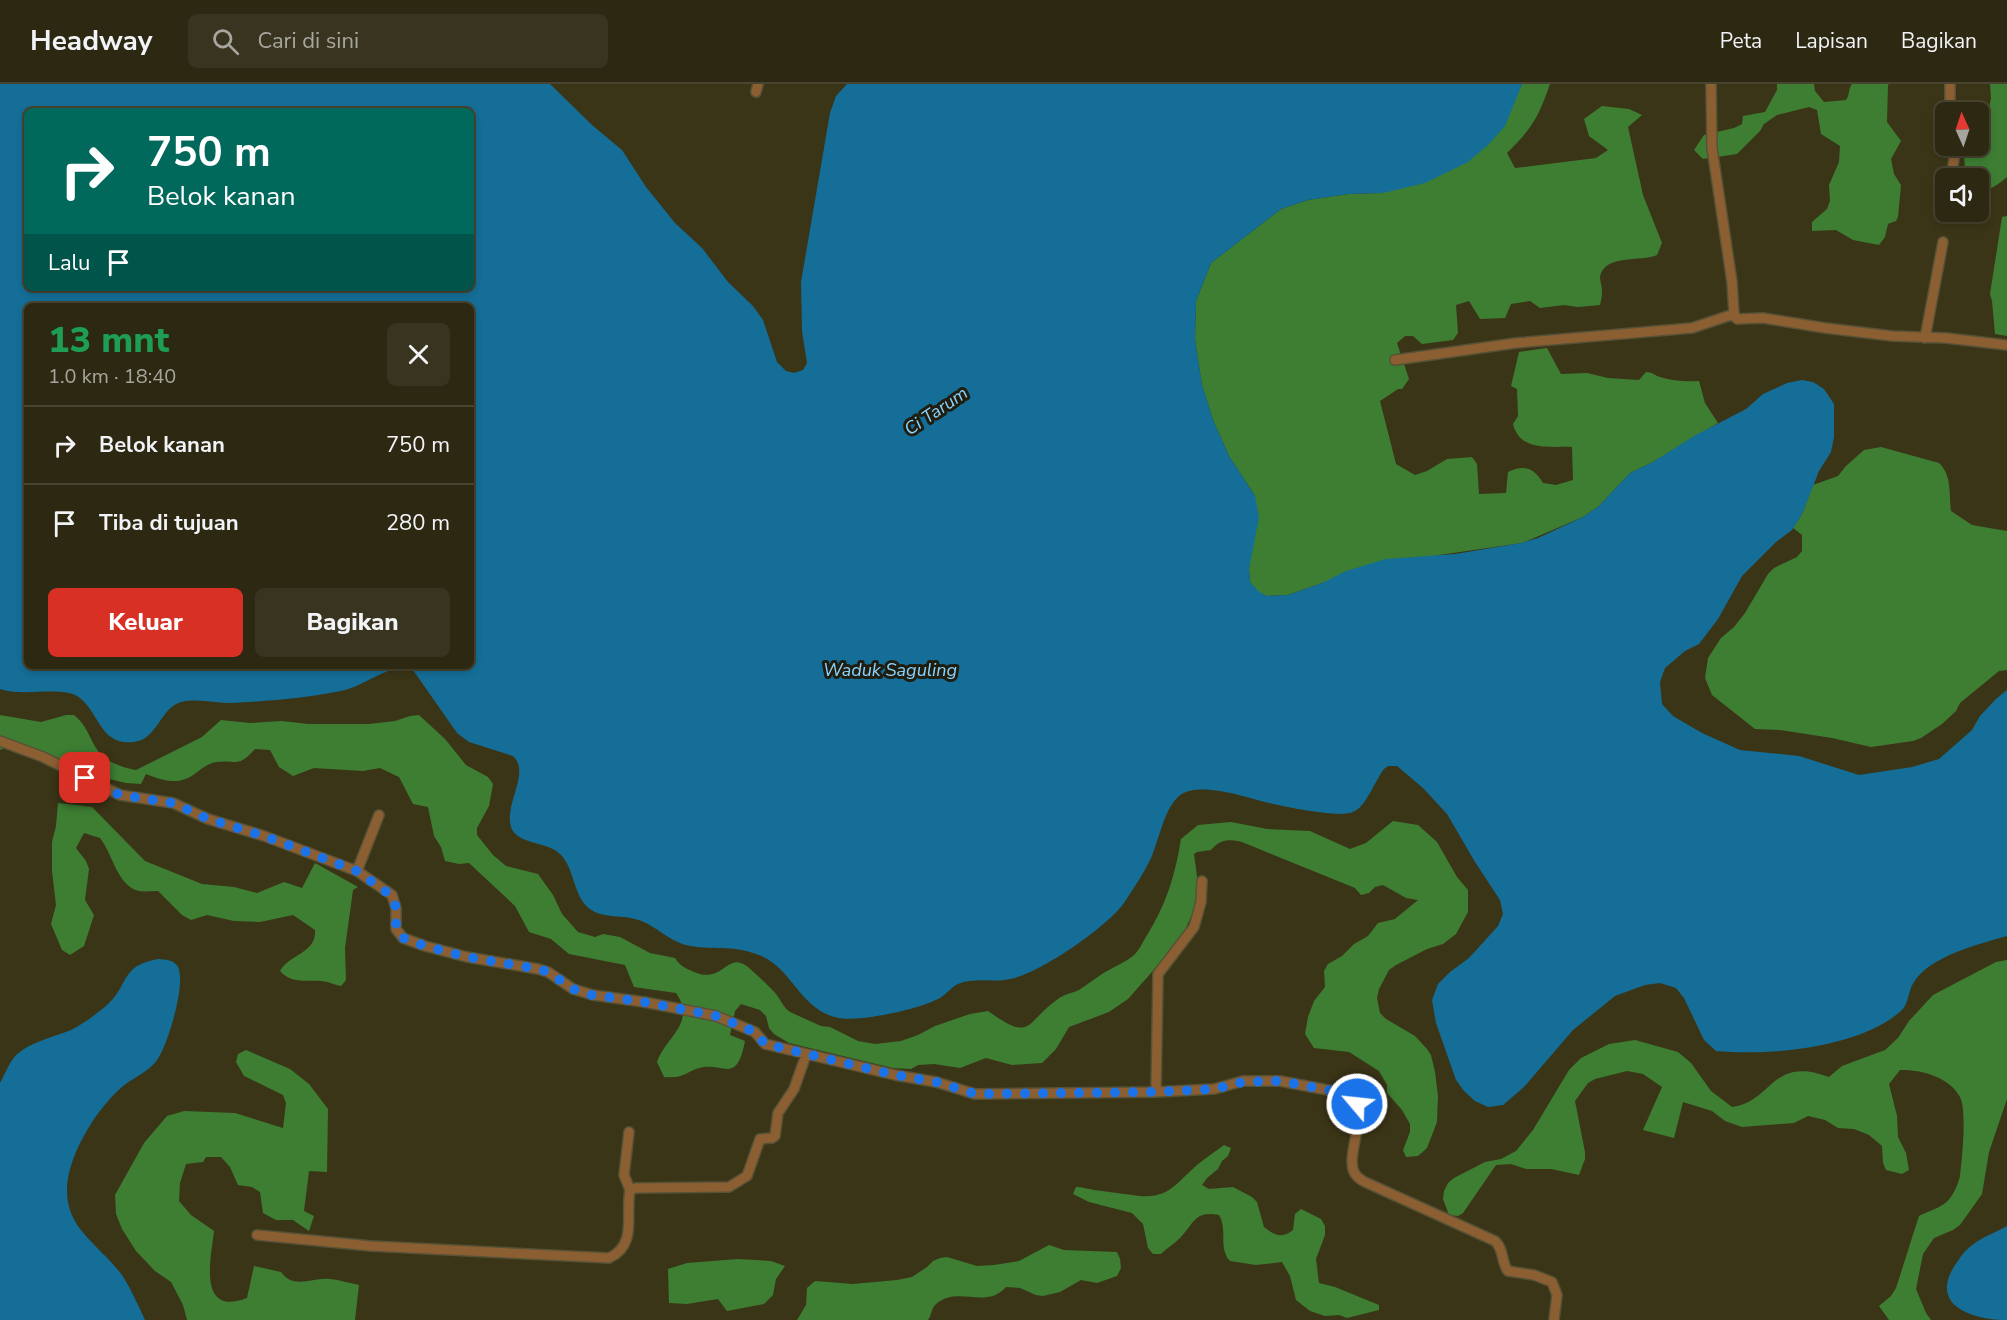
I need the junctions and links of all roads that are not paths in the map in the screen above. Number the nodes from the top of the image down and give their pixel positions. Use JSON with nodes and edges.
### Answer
{"nodes":[{"id":1,"x":1711,"y":84,"type":"edge"},
{"id":2,"x":1950,"y":84,"type":"edge"},
{"id":3,"x":1950,"y":102,"type":"edge"},
{"id":4,"x":1943,"y":242,"type":"dead end"},
{"id":5,"x":1734,"y":314,"type":"junction"},
{"id":6,"x":1925,"y":338,"type":"junction"},
{"id":7,"x":2007,"y":345,"type":"edge"},
{"id":8,"x":1395,"y":360,"type":"dead end"},
{"id":9,"x":0,"y":741,"type":"edge"},
{"id":10,"x":379,"y":815,"type":"dead end"},
{"id":11,"x":357,"y":871,"type":"junction"},
{"id":12,"x":1203,"y":880,"type":"dead end"},
{"id":13,"x":806,"y":1055,"type":"junction"},
{"id":14,"x":1156,"y":1092,"type":"junction"},
{"id":15,"x":629,"y":1132,"type":"dead end"},
{"id":16,"x":630,"y":1190,"type":"junction"},
{"id":17,"x":257,"y":1235,"type":"dead end"},
{"id":18,"x":1554,"y":1320,"type":"edge"}],
"edges":[{"from":1,"to":5,"type":"street"},
{"from":2,"to":3,"type":"street"},
{"from":4,"to":6,"type":"street"},
{"from":5,"to":6,"type":"street"},
{"from":5,"to":8,"type":"street"},
{"from":6,"to":7,"type":"street"},
{"from":9,"to":11,"type":"street"},
{"from":10,"to":11,"type":"street"},
{"from":11,"to":13,"type":"street"},
{"from":12,"to":14,"type":"street"},
{"from":13,"to":14,"type":"street"},
{"from":13,"to":16,"type":"street"},
{"from":14,"to":18,"type":"street"},
{"from":15,"to":16,"type":"street"},
{"from":16,"to":17,"type":"street"}]}
